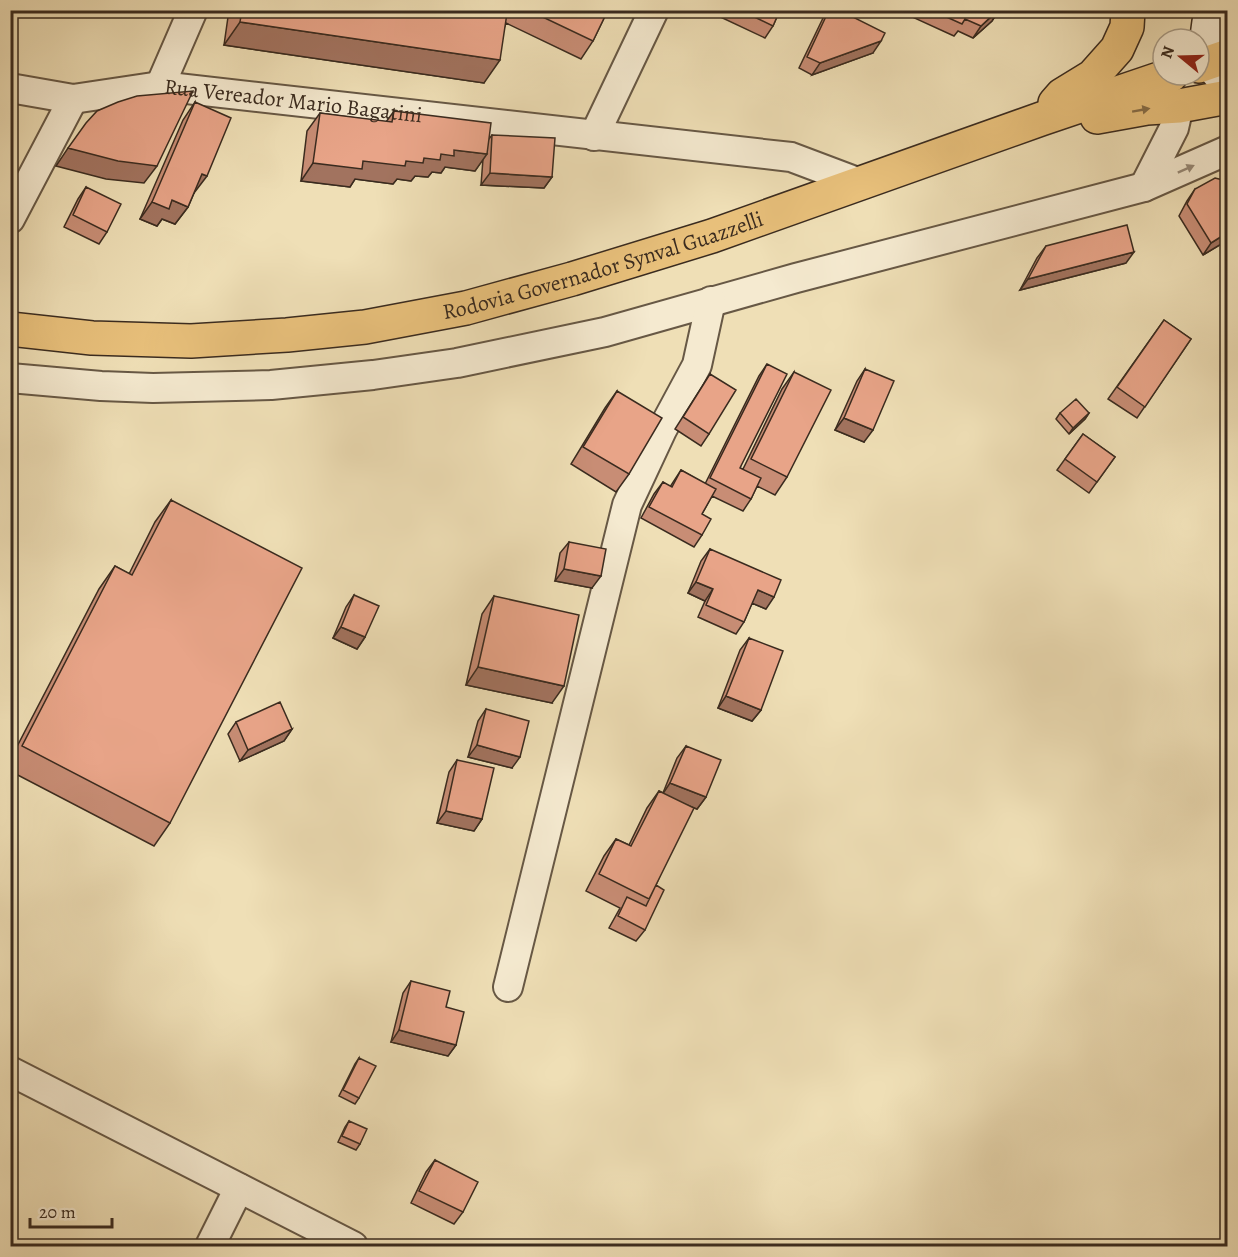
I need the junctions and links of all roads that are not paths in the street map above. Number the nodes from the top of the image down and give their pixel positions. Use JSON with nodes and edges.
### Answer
{"nodes":[{"id":1,"x":193,"y":10,"type":"edge"},
{"id":2,"x":654,"y":10,"type":"edge"},
{"id":3,"x":1128,"y":10,"type":"edge"},
{"id":4,"x":1204,"y":14,"type":"edge"},
{"id":5,"x":1216,"y":67,"type":"edge"},
{"id":6,"x":1151,"y":82,"type":"edge"},
{"id":7,"x":160,"y":87,"type":"junction"},
{"id":8,"x":10,"y":88,"type":"edge"},
{"id":9,"x":1227,"y":97,"type":"edge"},
{"id":10,"x":73,"y":99,"type":"junction"},
{"id":11,"x":1179,"y":106,"type":"junction"},
{"id":12,"x":1041,"y":119,"type":"junction"},
{"id":13,"x":594,"y":135,"type":"junction"},
{"id":14,"x":1227,"y":150,"type":"edge"},
{"id":15,"x":860,"y":183,"type":"junction"},
{"id":16,"x":1144,"y":187,"type":"junction"},
{"id":17,"x":10,"y":219,"type":"edge"},
{"id":18,"x":711,"y":301,"type":"junction"},
{"id":19,"x":10,"y":330,"type":"edge"},
{"id":20,"x":10,"y":378,"type":"edge"},
{"id":21,"x":508,"y":987,"type":"dead end"},
{"id":22,"x":10,"y":1071,"type":"edge"},
{"id":23,"x":239,"y":1188,"type":"junction"},
{"id":24,"x":210,"y":1246,"type":"edge"},
{"id":25,"x":353,"y":1246,"type":"edge"}],
"edges":[{"from":1,"to":7,"type":"street"},
{"from":2,"to":13,"type":"street"},
{"from":3,"to":12,"type":"main road"},
{"from":4,"to":5,"type":"street"},
{"from":6,"to":12,"type":"main road","name":"Rodovia Governador Synval Guazzelli"},
{"from":7,"to":10,"type":"street","name":"Rua Vereador Mario Bagatini"},
{"from":7,"to":13,"type":"street","name":"Rua Vereador Mario Bagatini"},
{"from":8,"to":10,"type":"street","name":"Rua Vereador Mario Bagatini"},
{"from":9,"to":11,"type":"main road"},
{"from":10,"to":17,"type":"street"},
{"from":12,"to":11,"type":"main road","one_way":true},
{"from":11,"to":16,"type":"street"},
{"from":12,"to":15,"type":"main road","name":"Rodovia Governador Synval Guazzelli"},
{"from":13,"to":15,"type":"street","name":"Rua Vereador Mario Bagatini"},
{"from":16,"to":14,"type":"street","one_way":true},
{"from":15,"to":19,"type":"main road","name":"Rodovia Governador Synval Guazzelli"},
{"from":16,"to":18,"type":"street"},
{"from":18,"to":20,"type":"street"},
{"from":18,"to":21,"type":"street"},
{"from":22,"to":23,"type":"street"},
{"from":23,"to":24,"type":"street"},
{"from":23,"to":25,"type":"street"}]}
